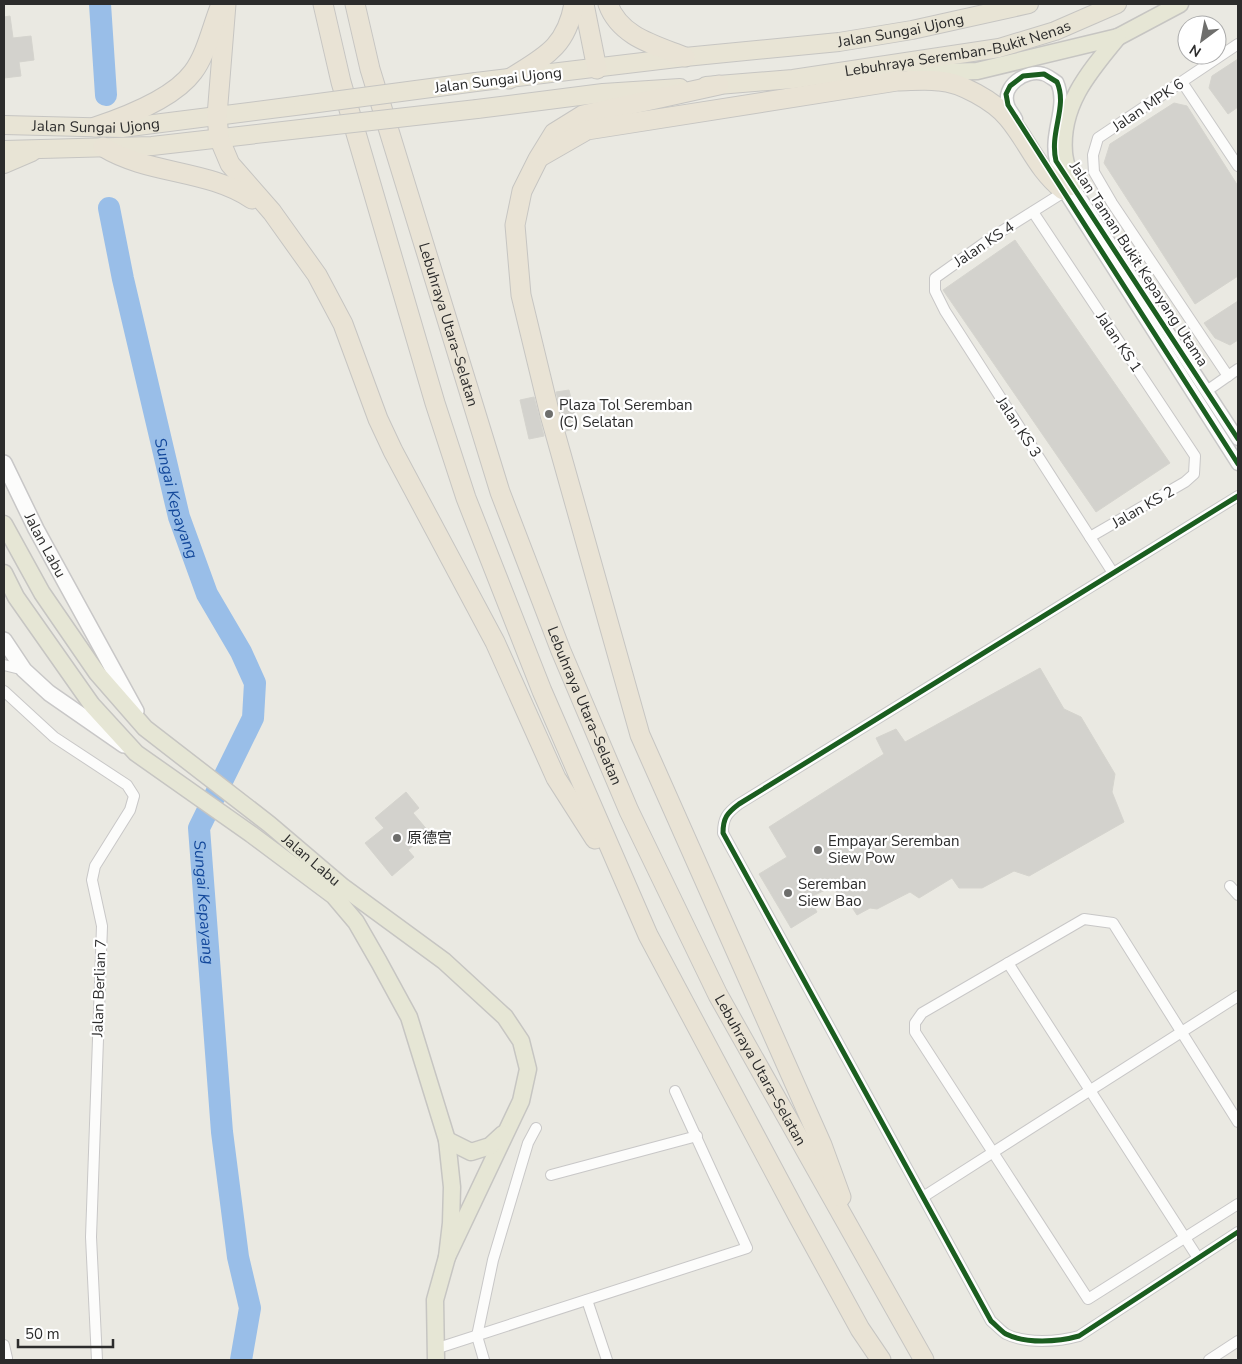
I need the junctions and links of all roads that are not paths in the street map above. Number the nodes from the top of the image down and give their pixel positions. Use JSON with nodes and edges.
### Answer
{"nodes":[{"id":1,"x":221,"y":4,"type":"edge"},
{"id":2,"x":226,"y":4,"type":"edge"},
{"id":3,"x":322,"y":4,"type":"edge"},
{"id":4,"x":355,"y":4,"type":"edge"},
{"id":5,"x":365,"y":4,"type":"edge"},
{"id":6,"x":574,"y":4,"type":"edge"},
{"id":7,"x":584,"y":4,"type":"edge"},
{"id":8,"x":608,"y":4,"type":"edge"},
{"id":9,"x":1011,"y":4,"type":"edge"},
{"id":10,"x":1029,"y":4,"type":"edge"},
{"id":11,"x":1117,"y":4,"type":"edge"},
{"id":12,"x":1180,"y":4,"type":"edge"},
{"id":13,"x":991,"y":14,"type":"junction"},
{"id":14,"x":1118,"y":37,"type":"junction"},
{"id":15,"x":1238,"y":44,"type":"edge"},
{"id":16,"x":685,"y":57,"type":"junction"},
{"id":17,"x":597,"y":68,"type":"junction"},
{"id":18,"x":370,"y":69,"type":"junction"},
{"id":19,"x":509,"y":79,"type":"junction"},
{"id":20,"x":793,"y":79,"type":"junction"},
{"id":21,"x":1182,"y":82,"type":"junction"},
{"id":22,"x":719,"y":85,"type":"junction"},
{"id":23,"x":216,"y":116,"type":"junction"},
{"id":24,"x":8,"y":123,"type":"edge"},
{"id":25,"x":108,"y":126,"type":"junction"},
{"id":26,"x":219,"y":138,"type":"junction"},
{"id":27,"x":47,"y":148,"type":"junction"},
{"id":28,"x":112,"y":148,"type":"junction"},
{"id":29,"x":4,"y":150,"type":"edge"},
{"id":30,"x":538,"y":159,"type":"junction"},
{"id":31,"x":4,"y":164,"type":"edge"},
{"id":32,"x":1238,"y":166,"type":"edge"},
{"id":33,"x":1066,"y":190,"type":"junction"},
{"id":34,"x":272,"y":212,"type":"junction"},
{"id":35,"x":1033,"y":212,"type":"junction"},
{"id":36,"x":935,"y":278,"type":"joint"},
{"id":37,"x":1238,"y":369,"type":"edge"},
{"id":38,"x":1228,"y":376,"type":"junction"},
{"id":39,"x":1208,"y":390,"type":"junction"},
{"id":40,"x":1238,"y":439,"type":"edge"},
{"id":41,"x":4,"y":462,"type":"edge"},
{"id":42,"x":1238,"y":464,"type":"edge"},
{"id":43,"x":1194,"y":474,"type":"joint"},
{"id":44,"x":1238,"y":496,"type":"edge"},
{"id":45,"x":4,"y":524,"type":"edge"},
{"id":46,"x":1090,"y":537,"type":"junction"},
{"id":47,"x":4,"y":573,"type":"edge"},
{"id":48,"x":1112,"y":573,"type":"junction"},
{"id":49,"x":4,"y":640,"type":"edge"},
{"id":50,"x":4,"y":665,"type":"edge"},
{"id":51,"x":24,"y":670,"type":"junction"},
{"id":52,"x":4,"y":691,"type":"edge"},
{"id":53,"x":145,"y":728,"type":"junction"},
{"id":54,"x":136,"y":753,"type":"junction"},
{"id":55,"x":625,"y":886,"type":"junction"},
{"id":56,"x":1230,"y":886,"type":"dead end"},
{"id":57,"x":1238,"y":895,"type":"edge"},
{"id":58,"x":1008,"y":963,"type":"junction"},
{"id":59,"x":1238,"y":996,"type":"edge"},
{"id":60,"x":1181,"y":1033,"type":"junction"},
{"id":61,"x":675,"y":1091,"type":"dead end"},
{"id":62,"x":1090,"y":1091,"type":"junction"},
{"id":63,"x":1238,"y":1122,"type":"edge"},
{"id":64,"x":536,"y":1128,"type":"dead end"},
{"id":65,"x":508,"y":1129,"type":"junction"},
{"id":66,"x":697,"y":1136,"type":"junction"},
{"id":67,"x":447,"y":1140,"type":"junction"},
{"id":68,"x":993,"y":1153,"type":"junction"},
{"id":69,"x":551,"y":1175,"type":"dead end"},
{"id":70,"x":923,"y":1197,"type":"junction"},
{"id":71,"x":1238,"y":1204,"type":"edge"},
{"id":72,"x":1238,"y":1232,"type":"edge"},
{"id":73,"x":1185,"y":1238,"type":"junction"},
{"id":74,"x":858,"y":1248,"type":"junction"},
{"id":75,"x":447,"y":1257,"type":"junction"},
{"id":76,"x":1198,"y":1258,"type":"junction"},
{"id":77,"x":587,"y":1300,"type":"junction"},
{"id":78,"x":477,"y":1336,"type":"junction"},
{"id":79,"x":1238,"y":1341,"type":"edge"},
{"id":80,"x":4,"y":1345,"type":"edge"},
{"id":81,"x":435,"y":1355,"type":"edge"},
{"id":82,"x":7,"y":1358,"type":"dead end"},
{"id":83,"x":97,"y":1360,"type":"edge"},
{"id":84,"x":484,"y":1360,"type":"edge"},
{"id":85,"x":607,"y":1360,"type":"edge"},
{"id":86,"x":881,"y":1360,"type":"edge"},
{"id":87,"x":924,"y":1360,"type":"edge"},
{"id":88,"x":1209,"y":1360,"type":"edge"}],
"edges":[{"from":1,"to":25,"type":"highway"},
{"from":2,"to":23,"type":"highway"},
{"from":3,"to":55,"type":"highway"},
{"from":4,"to":18,"type":"highway","name":"Lebuhraya Utara–Selatan"},
{"from":5,"to":18,"type":"highway"},
{"from":6,"to":19,"type":"highway"},
{"from":7,"to":17,"type":"highway"},
{"from":8,"to":16,"type":"highway"},
{"from":9,"to":13,"type":"main road"},
{"from":10,"to":13,"type":"highway","name":"Lebuhraya Seremban-Bukit Nenas"},
{"from":11,"to":20,"type":"highway","name":"Lebuhraya Seremban-Bukit Nenas"},
{"from":12,"to":14,"type":"main road"},
{"from":13,"to":16,"type":"highway","name":"Jalan Sungai Ujong"},
{"from":14,"to":20,"type":"main road"},
{"from":14,"to":33,"type":"main road"},
{"from":15,"to":21,"type":"street","name":"Jalan MPK 6"},
{"from":16,"to":17,"type":"highway","name":"Jalan Sungai Ujong"},
{"from":17,"to":19,"type":"highway","name":"Jalan Sungai Ujong"},
{"from":18,"to":74,"type":"highway","name":"Lebuhraya Utara–Selatan"},
{"from":19,"to":23,"type":"highway","name":"Jalan Sungai Ujong","bridge":true},
{"from":20,"to":22,"type":"highway","name":"Jalan Sungai Ujong"},
{"from":21,"to":32,"type":"street"},
{"from":21,"to":38,"type":"street","name":"Jalan MPK 6"},
{"from":22,"to":26,"type":"highway","name":"Jalan Sungai Ujong","bridge":true},
{"from":22,"to":30,"type":"highway"},
{"from":23,"to":25,"type":"highway","name":"Jalan Sungai Ujong"},
{"from":23,"to":26,"type":"highway"},
{"from":24,"to":25,"type":"highway","name":"Jalan Sungai Ujong"},
{"from":26,"to":28,"type":"highway","name":"Jalan Sungai Ujong"},
{"from":26,"to":34,"type":"highway"},
{"from":27,"to":28,"type":"highway","name":"Jalan Sungai Ujong"},
{"from":27,"to":29,"type":"highway","name":"Jalan Sungai Ujong"},
{"from":27,"to":31,"type":"highway"},
{"from":28,"to":34,"type":"highway"},
{"from":30,"to":33,"type":"highway"},
{"from":30,"to":74,"type":"highway"},
{"from":33,"to":33,"type":"street","name":"Jalan Taman Bukit Kepayang Utama"},
{"from":33,"to":35,"type":"street","name":"Jalan KS 4"},
{"from":33,"to":39,"type":"street","name":"Jalan Taman Bukit Kepayang Utama"},
{"from":33,"to":42,"type":"street","name":"Jalan Taman Bukit Kepayang Utama"},
{"from":34,"to":55,"type":"highway"},
{"from":35,"to":36,"type":"street","name":"Jalan KS 4"},
{"from":35,"to":43,"type":"street","name":"Jalan KS 1"},
{"from":36,"to":46,"type":"street","name":"Jalan KS 3"},
{"from":37,"to":38,"type":"street"},
{"from":38,"to":39,"type":"street"},
{"from":39,"to":40,"type":"street","name":"Jalan Taman Bukit Kepayang Utama"},
{"from":41,"to":53,"type":"main road","name":"Jalan Labu"},
{"from":43,"to":46,"type":"street","name":"Jalan KS 2"},
{"from":44,"to":48,"type":"street"},
{"from":45,"to":53,"type":"main road"},
{"from":46,"to":48,"type":"street","name":"Jalan KS 3"},
{"from":47,"to":54,"type":"main road"},
{"from":48,"to":70,"type":"street"},
{"from":49,"to":51,"type":"main road","name":"Jalan Labu"},
{"from":50,"to":51,"type":"street"},
{"from":51,"to":54,"type":"main road","name":"Jalan Labu"},
{"from":52,"to":83,"type":"street","name":"Jalan Berlian 7"},
{"from":53,"to":65,"type":"main road","name":"Jalan Labu"},
{"from":54,"to":67,"type":"main road","name":"Jalan Labu"},
{"from":55,"to":86,"type":"highway"},
{"from":56,"to":57,"type":"street"},
{"from":58,"to":60,"type":"street"},
{"from":58,"to":62,"type":"street"},
{"from":58,"to":68,"type":"street"},
{"from":59,"to":60,"type":"street"},
{"from":60,"to":62,"type":"street"},
{"from":60,"to":63,"type":"street"},
{"from":61,"to":66,"type":"street"},
{"from":62,"to":68,"type":"street"},
{"from":62,"to":73,"type":"street"},
{"from":64,"to":78,"type":"street"},
{"from":65,"to":67,"type":"main road"},
{"from":65,"to":75,"type":"main road","name":"Jalan Labu"},
{"from":66,"to":69,"type":"street"},
{"from":66,"to":77,"type":"street"},
{"from":67,"to":75,"type":"main road","name":"Jalan Labu"},
{"from":68,"to":70,"type":"street"},
{"from":68,"to":73,"type":"street"},
{"from":70,"to":76,"type":"street"},
{"from":71,"to":73,"type":"street"},
{"from":72,"to":76,"type":"street"},
{"from":73,"to":76,"type":"street"},
{"from":74,"to":87,"type":"highway","name":"Lebuhraya Utara–Selatan"},
{"from":75,"to":81,"type":"main road","name":"Jalan Labu"},
{"from":77,"to":78,"type":"street"},
{"from":77,"to":85,"type":"street"},
{"from":78,"to":81,"type":"street"},
{"from":78,"to":84,"type":"street"},
{"from":79,"to":88,"type":"street"},
{"from":80,"to":82,"type":"street"}]}
